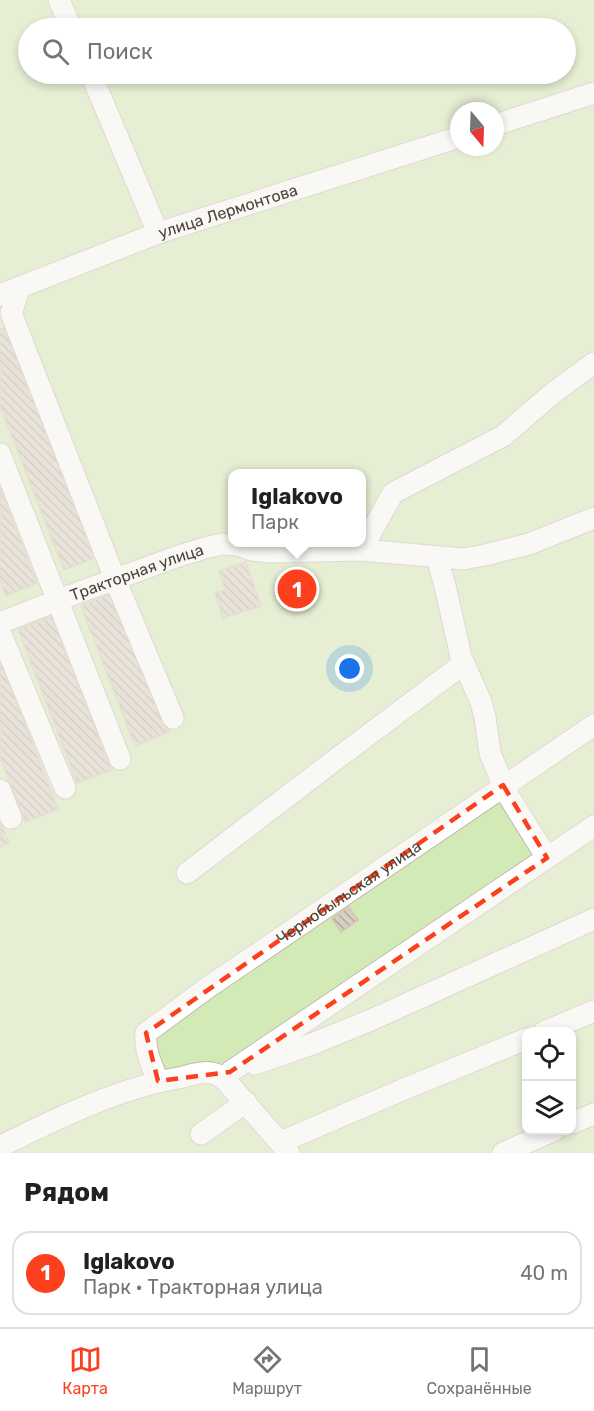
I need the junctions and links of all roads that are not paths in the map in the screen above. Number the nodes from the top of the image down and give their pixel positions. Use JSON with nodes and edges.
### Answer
{"nodes":[{"id":1,"x":59,"y":0,"type":"edge"},
{"id":2,"x":67,"y":18,"type":"edge"},
{"id":3,"x":95,"y":84,"type":"edge"},
{"id":4,"x":594,"y":93,"type":"edge"},
{"id":5,"x":504,"y":122,"type":"edge"},
{"id":6,"x":450,"y":140,"type":"edge"},
{"id":7,"x":159,"y":233,"type":"junction"},
{"id":8,"x":20,"y":287,"type":"junction"},
{"id":9,"x":0,"y":295,"type":"edge"},
{"id":10,"x":594,"y":363,"type":"edge"},
{"id":11,"x":0,"y":454,"type":"edge"},
{"id":12,"x":594,"y":518,"type":"edge"},
{"id":13,"x":366,"y":541,"type":"edge"},
{"id":14,"x":228,"y":544,"type":"edge"},
{"id":15,"x":243,"y":547,"type":"edge"},
{"id":16,"x":363,"y":547,"type":"edge"},
{"id":17,"x":361,"y":550,"type":"junction"},
{"id":18,"x":437,"y":557,"type":"junction"},
{"id":19,"x":115,"y":579,"type":"junction"},
{"id":20,"x":58,"y":600,"type":"junction"},
{"id":21,"x":0,"y":623,"type":"edge"},
{"id":22,"x":0,"y":632,"type":"edge"},
{"id":23,"x":464,"y":664,"type":"junction"},
{"id":24,"x":173,"y":718,"type":"dead end"},
{"id":25,"x":594,"y":725,"type":"edge"},
{"id":26,"x":120,"y":759,"type":"dead end"},
{"id":27,"x":503,"y":786,"type":"junction"},
{"id":28,"x":64,"y":788,"type":"dead end"},
{"id":29,"x":0,"y":790,"type":"edge"},
{"id":30,"x":11,"y":818,"type":"dead end"},
{"id":31,"x":594,"y":826,"type":"edge"},
{"id":32,"x":547,"y":858,"type":"junction"},
{"id":33,"x":188,"y":873,"type":"dead end"},
{"id":34,"x":594,"y":920,"type":"edge"},
{"id":35,"x":594,"y":1011,"type":"edge"},
{"id":36,"x":556,"y":1027,"type":"edge"},
{"id":37,"x":522,"y":1041,"type":"edge"},
{"id":38,"x":225,"y":1074,"type":"junction"},
{"id":39,"x":158,"y":1081,"type":"junction"},
{"id":40,"x":246,"y":1102,"type":"junction"},
{"id":41,"x":594,"y":1114,"type":"edge"},
{"id":42,"x":576,"y":1122,"type":"edge"},
{"id":43,"x":201,"y":1134,"type":"dead end"},
{"id":44,"x":546,"y":1135,"type":"edge"},
{"id":45,"x":2,"y":1148,"type":"edge"},
{"id":46,"x":285,"y":1148,"type":"edge"},
{"id":47,"x":503,"y":1153,"type":"edge"}],
"edges":[{"from":1,"to":2,"type":"street"},
{"from":3,"to":7,"type":"street"},
{"from":4,"to":5,"type":"street"},
{"from":6,"to":7,"type":"street","name":"улица Лермонтова"},
{"from":7,"to":8,"type":"street","name":"улица Лермонтова"},
{"from":8,"to":9,"type":"street","name":"улица Лермонтова"},
{"from":8,"to":19,"type":"street"},
{"from":10,"to":13,"type":"street"},
{"from":11,"to":20,"type":"street"},
{"from":12,"to":18,"type":"street","name":"Тракторная улица"},
{"from":14,"to":19,"type":"street","name":"Тракторная улица"},
{"from":15,"to":17,"type":"street","name":"Тракторная улица"},
{"from":16,"to":17,"type":"street"},
{"from":17,"to":18,"type":"street","name":"Тракторная улица"},
{"from":18,"to":23,"type":"street"},
{"from":19,"to":20,"type":"street","name":"Тракторная улица"},
{"from":19,"to":24,"type":"street"},
{"from":20,"to":21,"type":"street","name":"Тракторная улица"},
{"from":20,"to":26,"type":"street"},
{"from":22,"to":28,"type":"street"},
{"from":23,"to":27,"type":"street"},
{"from":23,"to":33,"type":"street"},
{"from":25,"to":27,"type":"street","name":"Чернобыльская улица"},
{"from":27,"to":32,"type":"street"},
{"from":27,"to":39,"type":"street","name":"Чернобыльская улица"},
{"from":29,"to":30,"type":"street"},
{"from":31,"to":32,"type":"street"},
{"from":32,"to":38,"type":"street"},
{"from":34,"to":38,"type":"street"},
{"from":35,"to":36,"type":"street"},
{"from":37,"to":46,"type":"street"},
{"from":38,"to":39,"type":"street"},
{"from":38,"to":40,"type":"street"},
{"from":39,"to":45,"type":"street"},
{"from":40,"to":43,"type":"street"},
{"from":40,"to":46,"type":"street"},
{"from":41,"to":42,"type":"street"},
{"from":44,"to":47,"type":"street"}]}
